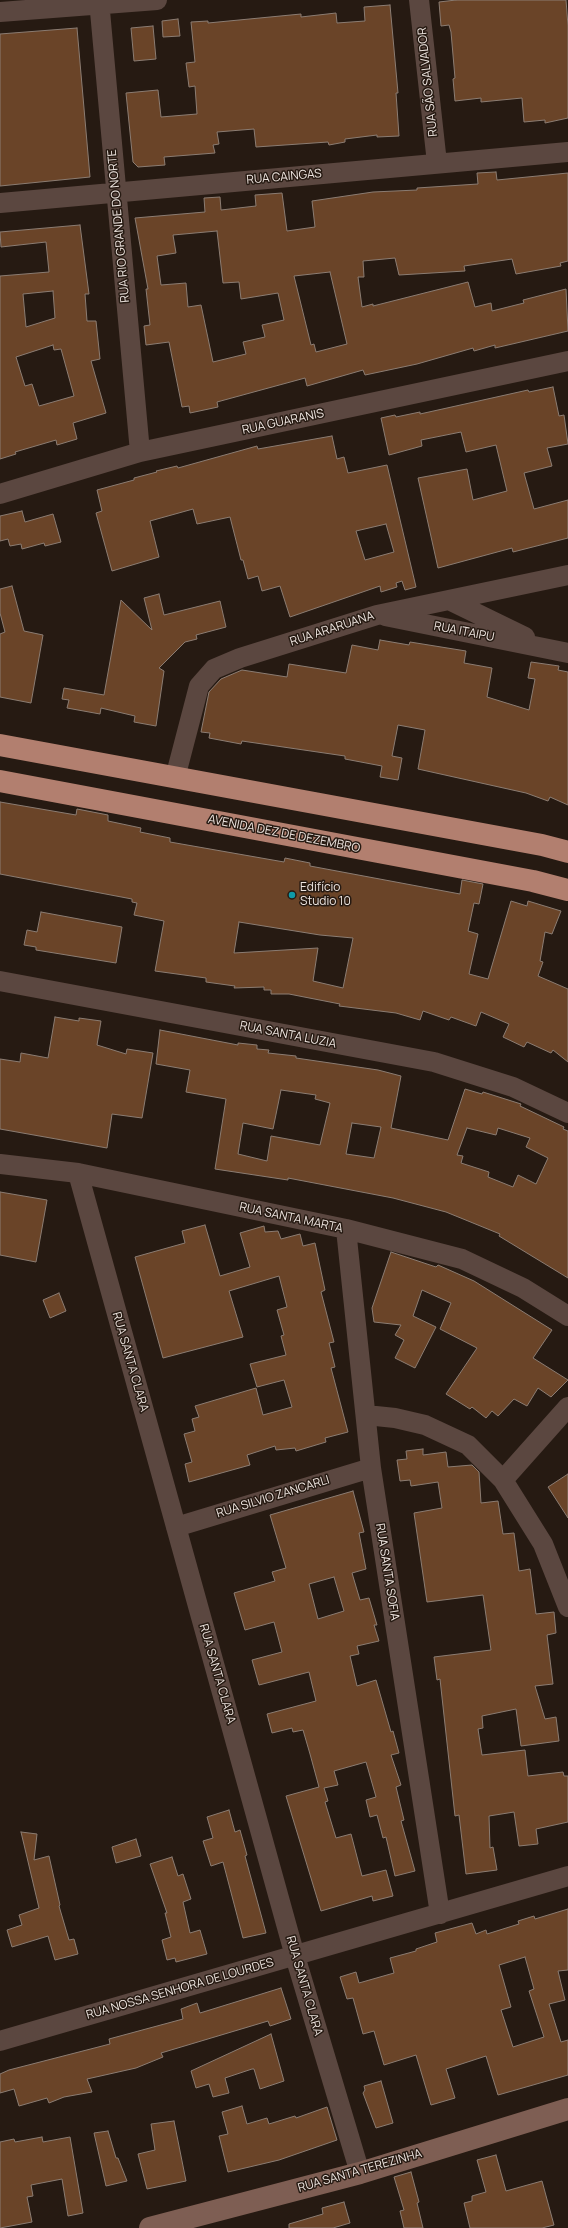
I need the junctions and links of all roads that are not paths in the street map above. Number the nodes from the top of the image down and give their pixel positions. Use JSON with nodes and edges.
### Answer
{"nodes":[{"id":1,"x":157,"y":0,"type":"edge"},
{"id":2,"x":419,"y":0,"type":"edge"},
{"id":3,"x":99,"y":2,"type":"edge"},
{"id":4,"x":0,"y":12,"type":"edge"},
{"id":5,"x":568,"y":152,"type":"edge"},
{"id":6,"x":437,"y":163,"type":"junction"},
{"id":7,"x":116,"y":193,"type":"junction"},
{"id":8,"x":0,"y":203,"type":"edge"},
{"id":9,"x":568,"y":361,"type":"edge"},
{"id":10,"x":140,"y":452,"type":"junction"},
{"id":11,"x":0,"y":494,"type":"edge"},
{"id":12,"x":568,"y":575,"type":"edge"},
{"id":13,"x":449,"y":600,"type":"junction"},
{"id":14,"x":377,"y":615,"type":"junction"},
{"id":15,"x":559,"y":651,"type":"edge"},
{"id":16,"x":0,"y":745,"type":"edge"},
{"id":17,"x":175,"y":778,"type":"junction"},
{"id":18,"x":0,"y":781,"type":"edge"},
{"id":19,"x":568,"y":852,"type":"edge"},
{"id":20,"x":568,"y":890,"type":"edge"},
{"id":21,"x":0,"y":981,"type":"edge"},
{"id":22,"x":568,"y":1113,"type":"edge"},
{"id":23,"x":0,"y":1164,"type":"edge"},
{"id":24,"x":78,"y":1174,"type":"junction"},
{"id":25,"x":346,"y":1229,"type":"junction"},
{"id":26,"x":568,"y":1316,"type":"edge"},
{"id":27,"x":568,"y":1407,"type":"edge"},
{"id":28,"x":366,"y":1415,"type":"junction"},
{"id":29,"x":371,"y":1468,"type":"junction"},
{"id":30,"x":502,"y":1480,"type":"junction"},
{"id":31,"x":176,"y":1526,"type":"junction"},
{"id":32,"x":568,"y":1607,"type":"edge"},
{"id":33,"x":568,"y":1876,"type":"edge"},
{"id":34,"x":440,"y":1914,"type":"junction"},
{"id":35,"x":296,"y":1956,"type":"junction"},
{"id":36,"x":0,"y":2041,"type":"edge"},
{"id":37,"x":568,"y":2109,"type":"edge"},
{"id":38,"x":360,"y":2173,"type":"junction"},
{"id":39,"x":150,"y":2228,"type":"edge"}],
"edges":[{"from":1,"to":3,"type":"street"},
{"from":2,"to":6,"type":"street","name":"RUA SÃO SALVADOR"},
{"from":3,"to":4,"type":"street"},
{"from":3,"to":7,"type":"street","name":"RUA RIO GRANDE DO NORTE"},
{"from":5,"to":6,"type":"street","name":"RUA CAINGAS"},
{"from":6,"to":7,"type":"street","name":"RUA CAINGAS"},
{"from":7,"to":8,"type":"street","name":"RUA CAINGAS"},
{"from":7,"to":10,"type":"street","name":"RUA RIO GRANDE DO NORTE"},
{"from":9,"to":10,"type":"street","name":"RUA GUARANIS"},
{"from":10,"to":11,"type":"street","name":"RUA GUARANIS"},
{"from":12,"to":13,"type":"street","name":"RUA ARARUANA"},
{"from":13,"to":14,"type":"street","name":"RUA ARARUANA"},
{"from":13,"to":15,"type":"street","name":"RUA ITAIPU"},
{"from":14,"to":15,"type":"street","name":"RUA ITAIPU"},
{"from":14,"to":17,"type":"street","name":"RUA ARARUANA"},
{"from":16,"to":17,"type":"highway"},
{"from":17,"to":19,"type":"highway"},
{"from":18,"to":20,"type":"highway","name":"AVENIDA DEZ DE DEZEMBRO"},
{"from":21,"to":22,"type":"street","name":"RUA SANTA LUZIA"},
{"from":23,"to":24,"type":"street","name":"RUA SANTA MARTA"},
{"from":24,"to":25,"type":"street","name":"RUA SANTA MARTA"},
{"from":24,"to":31,"type":"street","name":"RUA SANTA CLARA"},
{"from":25,"to":26,"type":"street","name":"RUA SANTA MARTA"},
{"from":25,"to":28,"type":"street","name":"RUA SANTA SOFIA"},
{"from":27,"to":30,"type":"street"},
{"from":28,"to":29,"type":"street","name":"RUA SANTA SOFIA"},
{"from":28,"to":30,"type":"street"},
{"from":29,"to":31,"type":"street","name":"RUA SILVIO ZANCARLI"},
{"from":29,"to":34,"type":"street","name":"RUA SANTA SOFIA"},
{"from":30,"to":32,"type":"street"},
{"from":31,"to":35,"type":"street","name":"RUA SANTA CLARA"},
{"from":33,"to":34,"type":"street","name":"RUA NOSSA SENHORA DE LOURDES"},
{"from":34,"to":35,"type":"street","name":"RUA NOSSA SENHORA DE LOURDES"},
{"from":35,"to":36,"type":"street","name":"RUA NOSSA SENHORA DE LOURDES"},
{"from":35,"to":38,"type":"street","name":"RUA SANTA CLARA"},
{"from":37,"to":38,"type":"street","name":"RUA SANTA TEREZINHA"},
{"from":38,"to":39,"type":"street","name":"RUA SANTA TEREZINHA"}]}
